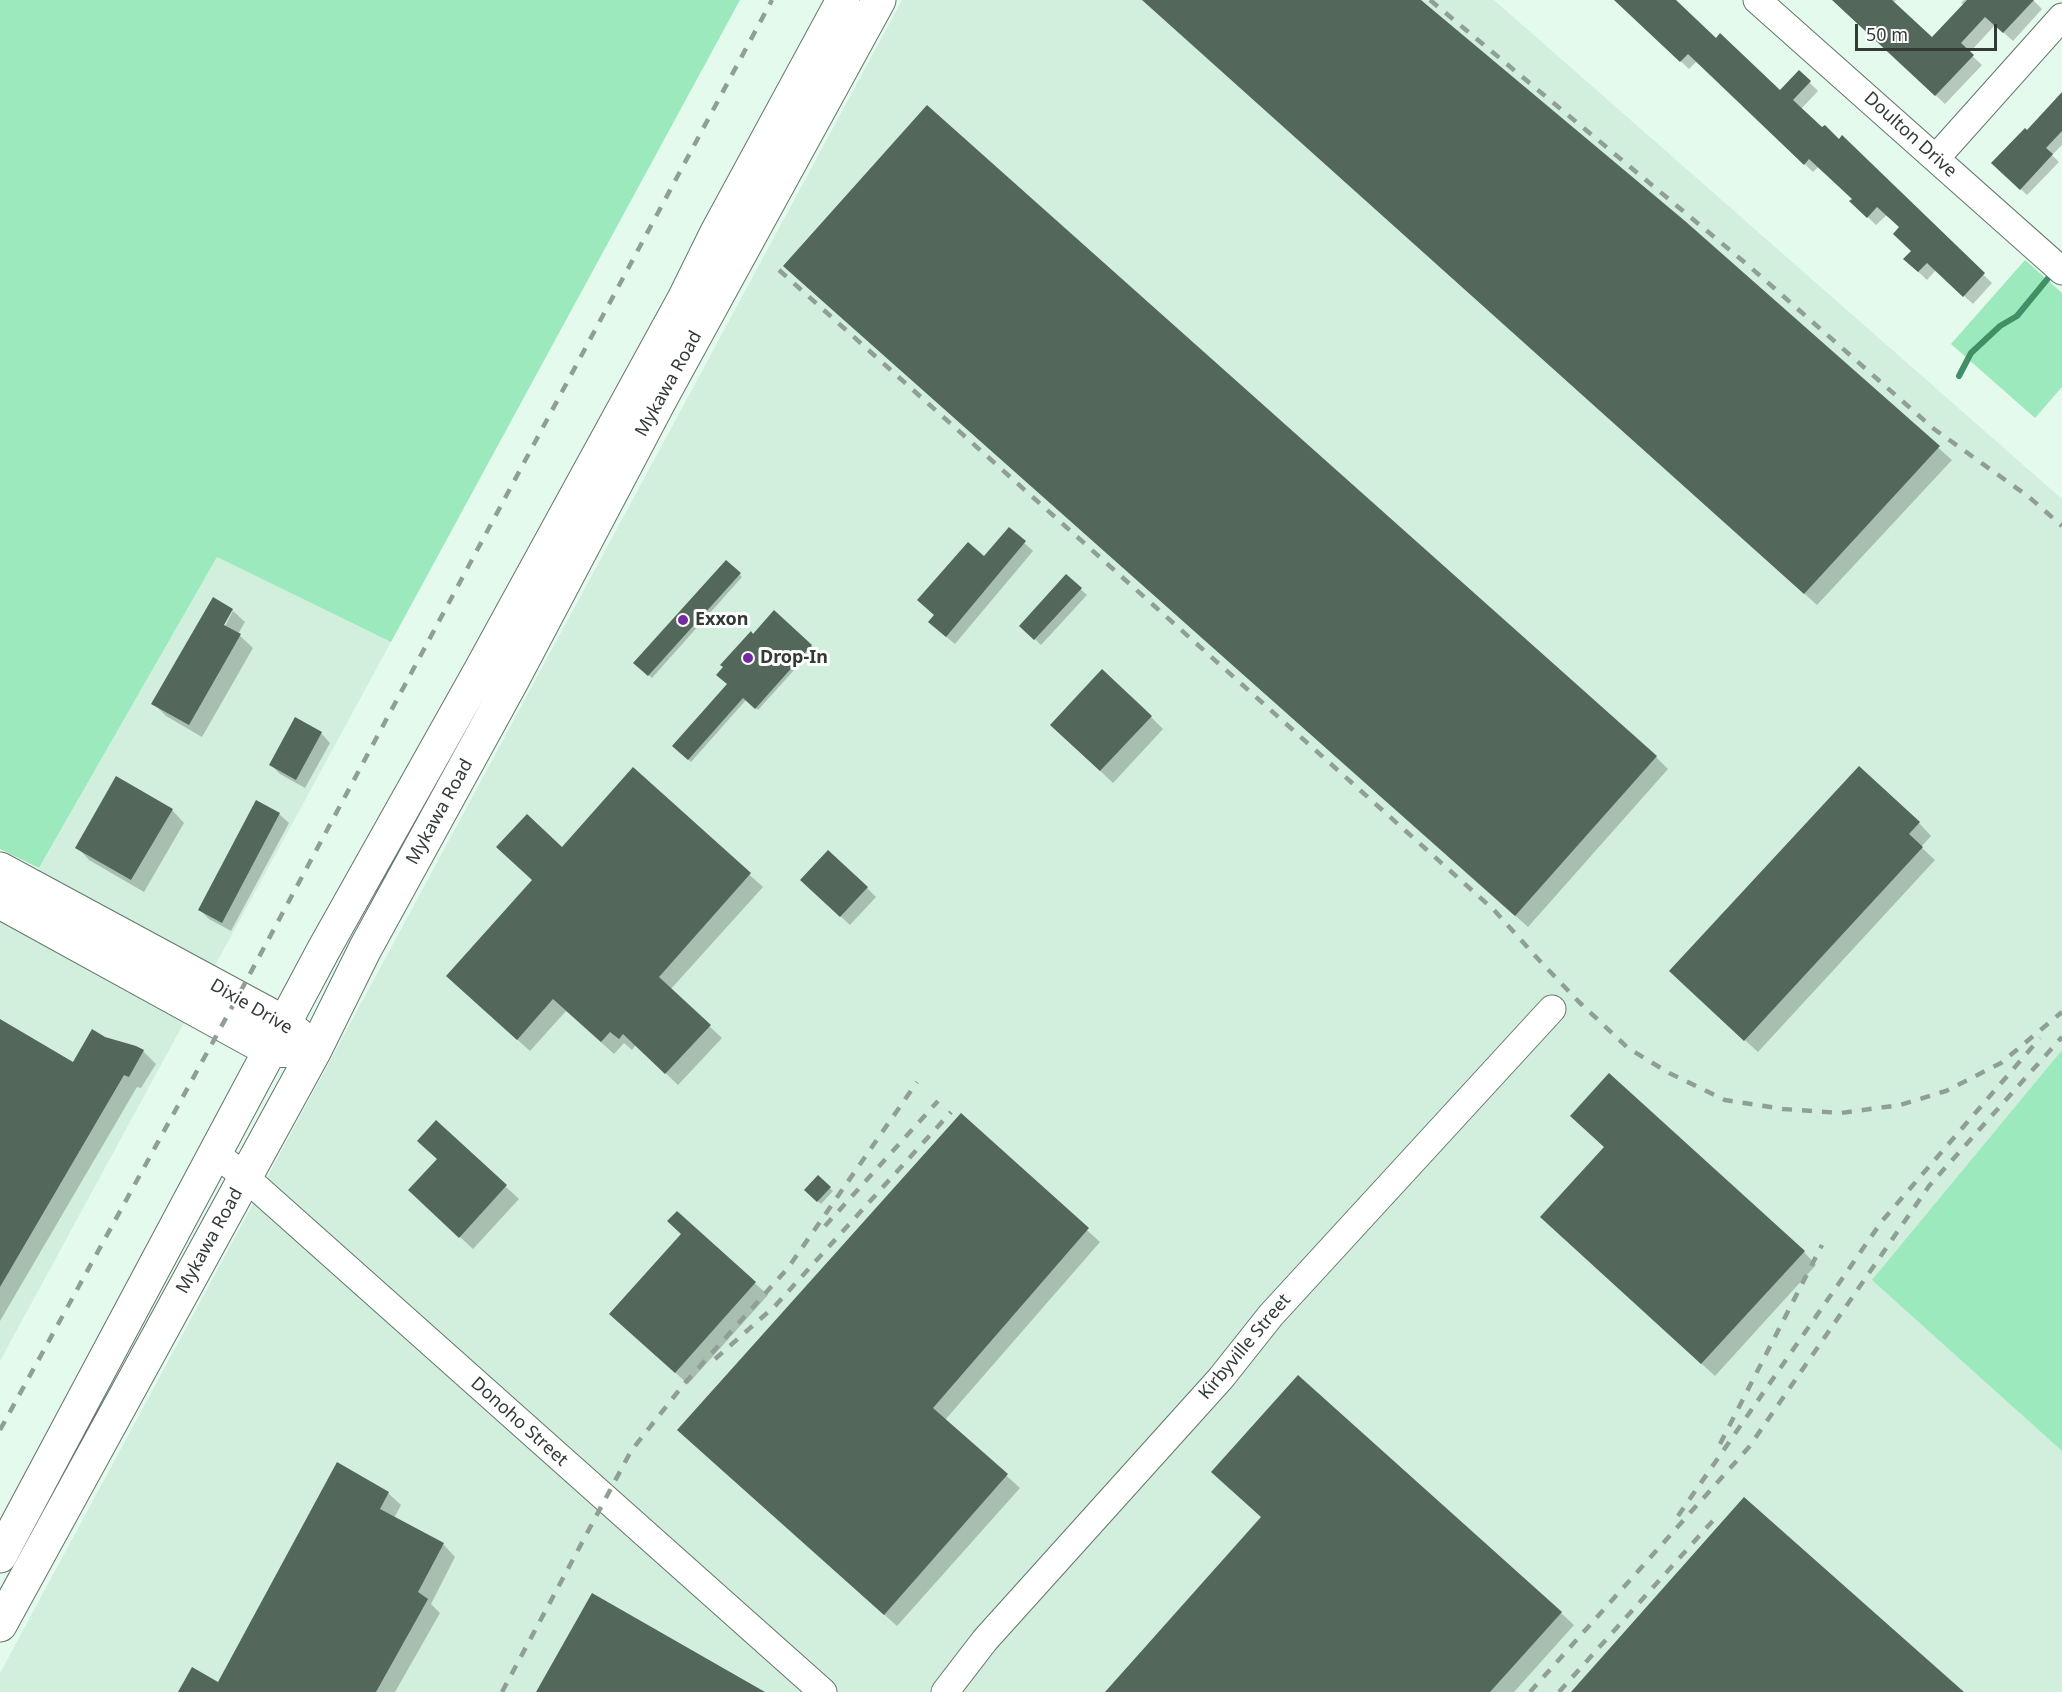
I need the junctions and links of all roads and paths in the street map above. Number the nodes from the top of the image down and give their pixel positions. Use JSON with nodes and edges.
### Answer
{"nodes":[{"id":1,"x":843,"y":0,"type":"edge"},
{"id":2,"x":879,"y":0,"type":"edge"},
{"id":3,"x":1757,"y":0,"type":"edge"},
{"id":4,"x":2062,"y":17,"type":"edge"},
{"id":5,"x":1936,"y":158,"type":"junction"},
{"id":6,"x":2062,"y":271,"type":"edge"},
{"id":7,"x":648,"y":393,"type":"junction"},
{"id":8,"x":554,"y":565,"type":"junction"},
{"id":9,"x":1,"y":879,"type":"edge"},
{"id":10,"x":1552,"y":1009,"type":"dead end"},
{"id":11,"x":278,"y":1037,"type":"junction"},
{"id":12,"x":315,"y":1050,"type":"junction"},
{"id":13,"x":215,"y":1153,"type":"junction"},
{"id":14,"x":245,"y":1177,"type":"junction"},
{"id":15,"x":0,"y":1556,"type":"edge"},
{"id":16,"x":2,"y":1616,"type":"edge"},
{"id":17,"x":823,"y":1692,"type":"edge"},
{"id":18,"x":945,"y":1692,"type":"edge"}],
"edges":[{"from":1,"to":7,"type":"main road","name":"Mykawa Road"},
{"from":2,"to":7,"type":"main road","name":"Mykawa Road"},
{"from":3,"to":5,"type":"street","name":"Doulton Drive"},
{"from":4,"to":5,"type":"street"},
{"from":5,"to":6,"type":"street","name":"Doulton Drive"},
{"from":7,"to":8,"type":"main road","name":"Mykawa Road"},
{"from":8,"to":11,"type":"main road","name":"Mykawa Road"},
{"from":8,"to":12,"type":"main road","name":"Mykawa Road"},
{"from":9,"to":11,"type":"main road","name":"Dixie Drive"},
{"from":10,"to":18,"type":"street","name":"Kirbyville Street"},
{"from":11,"to":12,"type":"main road","name":"Dixie Drive"},
{"from":11,"to":13,"type":"main road","name":"Mykawa Road"},
{"from":12,"to":14,"type":"main road","name":"Mykawa Road"},
{"from":13,"to":14,"type":"street","name":"Donoho Street"},
{"from":13,"to":15,"type":"main road","name":"Mykawa Road"},
{"from":14,"to":16,"type":"main road","name":"Mykawa Road"},
{"from":14,"to":17,"type":"street","name":"Donoho Street"}]}
